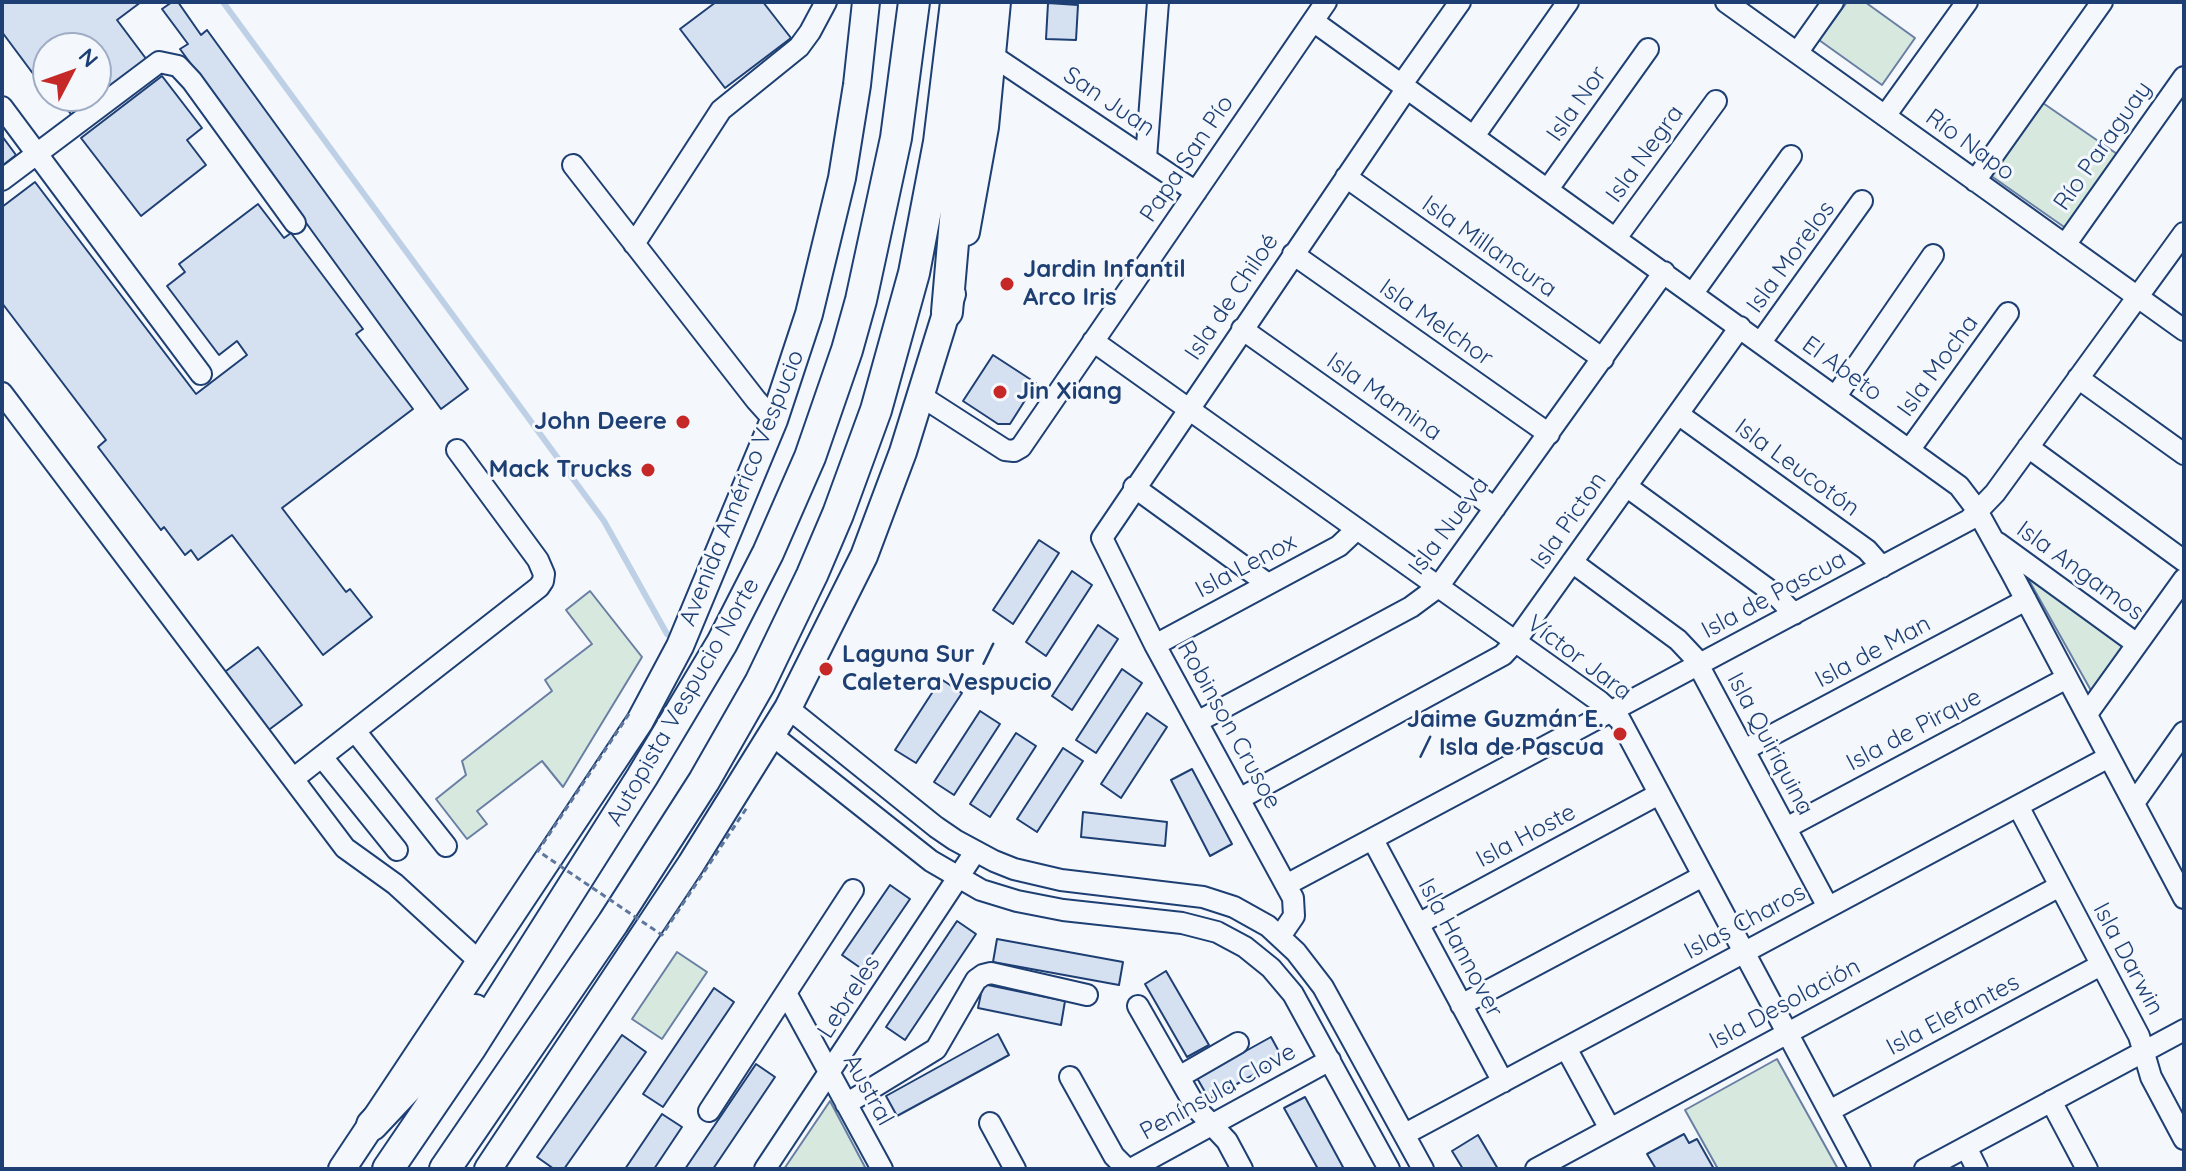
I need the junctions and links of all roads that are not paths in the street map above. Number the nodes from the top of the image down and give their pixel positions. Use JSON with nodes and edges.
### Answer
{"nodes":[{"id":1,"x":826,"y":2,"type":"edge"},
{"id":2,"x":866,"y":2,"type":"edge"},
{"id":3,"x":914,"y":2,"type":"edge"},
{"id":4,"x":956,"y":2,"type":"edge"},
{"id":5,"x":975,"y":2,"type":"edge"},
{"id":6,"x":997,"y":2,"type":"edge"},
{"id":7,"x":1158,"y":2,"type":"edge"},
{"id":8,"x":1326,"y":2,"type":"edge"},
{"id":9,"x":1460,"y":2,"type":"edge"},
{"id":10,"x":1568,"y":2,"type":"edge"},
{"id":11,"x":1726,"y":2,"type":"edge"},
{"id":12,"x":1833,"y":2,"type":"edge"},
{"id":13,"x":1967,"y":2,"type":"edge"},
{"id":14,"x":2102,"y":2,"type":"edge"},
{"id":15,"x":1313,"y":21,"type":"junction"},
{"id":16,"x":1648,"y":49,"type":"dead end"},
{"id":17,"x":1797,"y":53,"type":"junction"},
{"id":18,"x":993,"y":56,"type":"junction"},
{"id":19,"x":2184,"y":77,"type":"edge"},
{"id":20,"x":1405,"y":86,"type":"junction"},
{"id":21,"x":1716,"y":101,"type":"dead end"},
{"id":22,"x":2,"y":107,"type":"edge"},
{"id":23,"x":1885,"y":116,"type":"junction"},
{"id":24,"x":1474,"y":136,"type":"junction"},
{"id":25,"x":37,"y":154,"type":"junction"},
{"id":26,"x":1791,"y":156,"type":"dead end"},
{"id":27,"x":1146,"y":158,"type":"junction"},
{"id":28,"x":573,"y":165,"type":"dead end"},
{"id":29,"x":1346,"y":177,"type":"junction"},
{"id":30,"x":2,"y":180,"type":"edge"},
{"id":31,"x":1975,"y":181,"type":"junction"},
{"id":32,"x":1548,"y":189,"type":"junction"},
{"id":33,"x":1196,"y":192,"type":"junction"},
{"id":34,"x":1862,"y":201,"type":"dead end"},
{"id":35,"x":295,"y":223,"type":"dead end"},
{"id":36,"x":2184,"y":233,"type":"edge"},
{"id":37,"x":1616,"y":238,"type":"junction"},
{"id":38,"x":634,"y":244,"type":"junction"},
{"id":39,"x":2065,"y":245,"type":"junction"},
{"id":40,"x":1293,"y":254,"type":"junction"},
{"id":41,"x":1933,"y":255,"type":"dead end"},
{"id":42,"x":1664,"y":272,"type":"junction"},
{"id":43,"x":1693,"y":293,"type":"junction"},
{"id":44,"x":2138,"y":297,"type":"junction"},
{"id":45,"x":947,"y":312,"type":"junction"},
{"id":46,"x":2008,"y":313,"type":"dead end"},
{"id":47,"x":1740,"y":327,"type":"junction"},
{"id":48,"x":1242,"y":329,"type":"junction"},
{"id":49,"x":2184,"y":330,"type":"edge"},
{"id":50,"x":1093,"y":341,"type":"junction"},
{"id":51,"x":1761,"y":342,"type":"junction"},
{"id":52,"x":1603,"y":359,"type":"junction"},
{"id":53,"x":201,"y":374,"type":"dead end"},
{"id":54,"x":2078,"y":378,"type":"junction"},
{"id":55,"x":2,"y":393,"type":"edge"},
{"id":56,"x":921,"y":396,"type":"junction"},
{"id":57,"x":1836,"y":396,"type":"junction"},
{"id":58,"x":1188,"y":408,"type":"junction"},
{"id":59,"x":1678,"y":414,"type":"junction"},
{"id":60,"x":774,"y":420,"type":"junction"},
{"id":61,"x":1549,"y":434,"type":"junction"},
{"id":62,"x":2028,"y":447,"type":"junction"},
{"id":63,"x":1910,"y":449,"type":"junction"},
{"id":64,"x":457,"y":450,"type":"dead end"},
{"id":65,"x":2184,"y":454,"type":"edge"},
{"id":66,"x":1626,"y":486,"type":"junction"},
{"id":67,"x":1134,"y":487,"type":"junction"},
{"id":68,"x":1495,"y":508,"type":"junction"},
{"id":69,"x":1978,"y":513,"type":"junction"},
{"id":70,"x":1357,"y":529,"type":"junction"},
{"id":71,"x":1102,"y":538,"type":"joint"},
{"id":72,"x":1993,"y":539,"type":"junction"},
{"id":73,"x":2184,"y":561,"type":"edge"},
{"id":74,"x":1572,"y":562,"type":"junction"},
{"id":75,"x":1882,"y":567,"type":"junction"},
{"id":76,"x":2184,"y":579,"type":"edge"},
{"id":77,"x":1268,"y":584,"type":"junction"},
{"id":78,"x":1438,"y":587,"type":"junction"},
{"id":79,"x":2026,"y":600,"type":"junction"},
{"id":80,"x":1794,"y":614,"type":"junction"},
{"id":81,"x":1515,"y":642,"type":"junction"},
{"id":82,"x":2137,"y":644,"type":"junction"},
{"id":83,"x":1155,"y":645,"type":"junction"},
{"id":84,"x":1699,"y":665,"type":"junction"},
{"id":85,"x":2067,"y":678,"type":"junction"},
{"id":86,"x":788,"y":708,"type":"junction"},
{"id":87,"x":1611,"y":712,"type":"junction"},
{"id":88,"x":2087,"y":714,"type":"junction"},
{"id":89,"x":1197,"y":722,"type":"junction"},
{"id":90,"x":355,"y":731,"type":"junction"},
{"id":91,"x":2184,"y":732,"type":"edge"},
{"id":92,"x":772,"y":735,"type":"junction"},
{"id":93,"x":1744,"y":750,"type":"junction"},
{"id":94,"x":322,"y":757,"type":"junction"},
{"id":95,"x":2109,"y":757,"type":"junction"},
{"id":96,"x":293,"y":779,"type":"junction"},
{"id":97,"x":1659,"y":794,"type":"junction"},
{"id":98,"x":1239,"y":799,"type":"junction"},
{"id":99,"x":2134,"y":803,"type":"junction"},
{"id":100,"x":2018,"y":806,"type":"junction"},
{"id":101,"x":1786,"y":828,"type":"junction"},
{"id":102,"x":1373,"y":840,"type":"junction"},
{"id":103,"x":446,"y":846,"type":"dead end"},
{"id":104,"x":397,"y":850,"type":"dead end"},
{"id":105,"x":975,"y":852,"type":"junction"},
{"id":106,"x":1703,"y":876,"type":"junction"},
{"id":107,"x":958,"y":878,"type":"junction"},
{"id":108,"x":1286,"y":885,"type":"junction"},
{"id":109,"x":2060,"y":886,"type":"junction"},
{"id":110,"x":853,"y":890,"type":"dead end"},
{"id":111,"x":2183,"y":894,"type":"edge"},
{"id":112,"x":1828,"y":907,"type":"junction"},
{"id":113,"x":1418,"y":924,"type":"junction"},
{"id":114,"x":1281,"y":935,"type":"junction"},
{"id":115,"x":541,"y":938,"type":"junction"},
{"id":116,"x":1744,"y":952,"type":"junction"},
{"id":117,"x":479,"y":961,"type":"junction"},
{"id":118,"x":2101,"y":965,"type":"junction"},
{"id":119,"x":786,"y":993,"type":"junction"},
{"id":120,"x":1087,"y":995,"type":"dead end"},
{"id":121,"x":1461,"y":1005,"type":"junction"},
{"id":122,"x":1138,"y":1006,"type":"dead end"},
{"id":123,"x":2184,"y":1030,"type":"edge"},
{"id":124,"x":1787,"y":1033,"type":"junction"},
{"id":125,"x":1238,"y":1043,"type":"dead end"},
{"id":126,"x":1566,"y":1048,"type":"junction"},
{"id":127,"x":2143,"y":1052,"type":"junction"},
{"id":128,"x":1330,"y":1060,"type":"junction"},
{"id":129,"x":829,"y":1074,"type":"junction"},
{"id":130,"x":1070,"y":1077,"type":"dead end"},
{"id":131,"x":1179,"y":1077,"type":"junction"},
{"id":132,"x":1503,"y":1082,"type":"junction"},
{"id":133,"x":495,"y":1097,"type":"junction"},
{"id":134,"x":2051,"y":1101,"type":"junction"},
{"id":135,"x":846,"y":1104,"type":"junction"},
{"id":136,"x":709,"y":1111,"type":"dead end"},
{"id":137,"x":1829,"y":1111,"type":"junction"},
{"id":138,"x":990,"y":1123,"type":"dead end"},
{"id":139,"x":372,"y":1125,"type":"junction"},
{"id":140,"x":1212,"y":1125,"type":"junction"},
{"id":141,"x":1610,"y":1129,"type":"junction"},
{"id":142,"x":1405,"y":1134,"type":"junction"},
{"id":143,"x":2184,"y":1139,"type":"edge"},
{"id":144,"x":1966,"y":1147,"type":"junction"},
{"id":145,"x":342,"y":1169,"type":"edge"},
{"id":146,"x":388,"y":1169,"type":"edge"},
{"id":147,"x":445,"y":1169,"type":"edge"},
{"id":148,"x":461,"y":1169,"type":"edge"},
{"id":149,"x":488,"y":1169,"type":"edge"},
{"id":150,"x":765,"y":1169,"type":"edge"},
{"id":151,"x":882,"y":1169,"type":"edge"},
{"id":152,"x":1015,"y":1169,"type":"edge"},
{"id":153,"x":1129,"y":1169,"type":"edge"},
{"id":154,"x":1242,"y":1169,"type":"edge"},
{"id":155,"x":1389,"y":1169,"type":"edge"},
{"id":156,"x":1423,"y":1169,"type":"edge"},
{"id":157,"x":1536,"y":1169,"type":"edge"},
{"id":158,"x":1860,"y":1169,"type":"edge"},
{"id":159,"x":1925,"y":1169,"type":"edge"},
{"id":160,"x":1977,"y":1169,"type":"edge"},
{"id":161,"x":2087,"y":1169,"type":"edge"}],
"edges":[{"from":1,"to":38,"type":"street"},
{"from":2,"to":60,"type":"main road","name":"Avenida Américo Vespucio"},
{"from":3,"to":115,"type":"highway","name":"Autopista Vespucio Norte"},
{"from":4,"to":133,"type":"highway"},
{"from":5,"to":45,"type":"highway"},
{"from":6,"to":18,"type":"main road"},
{"from":7,"to":27,"type":"street"},
{"from":8,"to":15,"type":"street","name":"Papa San Pío"},
{"from":9,"to":20,"type":"street","name":"Isla de Chiloé"},
{"from":10,"to":24,"type":"street"},
{"from":11,"to":17,"type":"street","name":"Río Napo"},
{"from":12,"to":17,"type":"street"},
{"from":13,"to":23,"type":"street"},
{"from":14,"to":31,"type":"street"},
{"from":15,"to":20,"type":"street","name":"El Abeto"},
{"from":15,"to":33,"type":"street","name":"Papa San Pío"},
{"from":16,"to":32,"type":"street","name":"Isla Nor"},
{"from":17,"to":23,"type":"street","name":"Río Napo"},
{"from":18,"to":27,"type":"street","name":"San Juan"},
{"from":18,"to":45,"type":"main road"},
{"from":19,"to":39,"type":"street","name":"Río Paraguay"},
{"from":20,"to":24,"type":"street","name":"El Abeto"},
{"from":20,"to":29,"type":"street","name":"Isla de Chiloé"},
{"from":21,"to":37,"type":"street","name":"Isla Negra"},
{"from":22,"to":25,"type":"street"},
{"from":23,"to":31,"type":"street","name":"Río Napo"},
{"from":24,"to":32,"type":"street","name":"El Abeto"},
{"from":25,"to":30,"type":"street"},
{"from":25,"to":35,"type":"street"},
{"from":25,"to":53,"type":"street"},
{"from":26,"to":43,"type":"street"},
{"from":27,"to":33,"type":"street","name":"San Juan"},
{"from":28,"to":38,"type":"street"},
{"from":29,"to":40,"type":"street","name":"Isla de Chiloé"},
{"from":29,"to":52,"type":"street","name":"Isla Millancura"},
{"from":31,"to":39,"type":"street","name":"Río Napo"},
{"from":32,"to":37,"type":"street","name":"El Abeto"},
{"from":33,"to":50,"type":"street","name":"Papa San Pío"},
{"from":34,"to":51,"type":"street","name":"Isla Morelos"},
{"from":36,"to":44,"type":"street","name":"Isla de Pascua"},
{"from":37,"to":42,"type":"street","name":"El Abeto"},
{"from":38,"to":60,"type":"street"},
{"from":39,"to":44,"type":"street","name":"Río Napo"},
{"from":40,"to":48,"type":"street","name":"Isla de Chiloé"},
{"from":40,"to":61,"type":"street","name":"Isla Melchor"},
{"from":41,"to":57,"type":"street"},
{"from":42,"to":43,"type":"street","name":"El Abeto"},
{"from":42,"to":52,"type":"street","name":"Isla Nueva"},
{"from":43,"to":47,"type":"street","name":"El Abeto"},
{"from":44,"to":49,"type":"street","name":"Río Napo"},
{"from":44,"to":54,"type":"street","name":"Isla de Pascua"},
{"from":45,"to":56,"type":"main road"},
{"from":46,"to":63,"type":"street","name":"Isla Mocha"},
{"from":47,"to":51,"type":"street","name":"El Abeto"},
{"from":47,"to":59,"type":"street","name":"Isla Picton"},
{"from":48,"to":58,"type":"street","name":"Isla de Chiloé"},
{"from":48,"to":68,"type":"street","name":"Isla Mamina"},
{"from":50,"to":56,"type":"street","name":"Papa San Pío"},
{"from":50,"to":58,"type":"street","name":"Víctor Jara"},
{"from":51,"to":57,"type":"street","name":"El Abeto"},
{"from":52,"to":61,"type":"street","name":"Isla Nueva"},
{"from":54,"to":62,"type":"street","name":"Isla de Pascua"},
{"from":54,"to":65,"type":"street"},
{"from":55,"to":96,"type":"street"},
{"from":56,"to":86,"type":"main road"},
{"from":57,"to":63,"type":"street","name":"El Abeto"},
{"from":58,"to":67,"type":"street","name":"Isla de Chiloé"},
{"from":58,"to":70,"type":"street","name":"Víctor Jara"},
{"from":59,"to":66,"type":"street","name":"Isla Picton"},
{"from":59,"to":75,"type":"street","name":"Isla Leucotón"},
{"from":60,"to":117,"type":"main road","name":"Avenida Américo Vespucio"},
{"from":61,"to":68,"type":"street","name":"Isla Nueva"},
{"from":62,"to":69,"type":"street","name":"Isla de Pascua"},
{"from":62,"to":73,"type":"street"},
{"from":63,"to":69,"type":"street","name":"El Abeto"},
{"from":64,"to":90,"type":"street"},
{"from":66,"to":74,"type":"street","name":"Isla Picton"},
{"from":66,"to":80,"type":"street"},
{"from":67,"to":71,"type":"street","name":"Isla de Chiloé"},
{"from":67,"to":77,"type":"street"},
{"from":68,"to":78,"type":"street","name":"Isla Nueva"},
{"from":69,"to":72,"type":"street","name":"El Abeto"},
{"from":69,"to":75,"type":"street","name":"Isla de Pascua"},
{"from":70,"to":77,"type":"street","name":"Isla Lenox"},
{"from":70,"to":78,"type":"street","name":"Víctor Jara"},
{"from":71,"to":83,"type":"street","name":"Robinson Crusoe"},
{"from":72,"to":79,"type":"street","name":"El Abeto"},
{"from":72,"to":82,"type":"street","name":"Isla Angamos"},
{"from":74,"to":81,"type":"street","name":"Isla Picton"},
{"from":74,"to":84,"type":"street","name":"Isla Quiriquina"},
{"from":75,"to":80,"type":"street","name":"Isla de Pascua"},
{"from":76,"to":82,"type":"street"},
{"from":77,"to":83,"type":"street","name":"Isla Lenox"},
{"from":78,"to":81,"type":"street","name":"Víctor Jara"},
{"from":78,"to":89,"type":"street","name":"Isla Nueva"},
{"from":79,"to":85,"type":"street","name":"El Abeto"},
{"from":79,"to":93,"type":"street","name":"Isla de Man"},
{"from":80,"to":84,"type":"street","name":"Isla de Pascua"},
{"from":81,"to":87,"type":"street","name":"Víctor Jara"},
{"from":81,"to":98,"type":"street","name":"Isla Picton"},
{"from":82,"to":88,"type":"street"},
{"from":83,"to":89,"type":"street","name":"Robinson Crusoe"},
{"from":84,"to":87,"type":"street","name":"Isla de Pascua"},
{"from":84,"to":93,"type":"street","name":"Isla Quiriquina"},
{"from":85,"to":88,"type":"street","name":"El Abeto"},
{"from":85,"to":101,"type":"street","name":"Isla de Pirque"},
{"from":86,"to":92,"type":"main road"},
{"from":86,"to":105,"type":"street"},
{"from":87,"to":97,"type":"street","name":"Víctor Jara"},
{"from":87,"to":102,"type":"street","name":"Isla de Pascua"},
{"from":88,"to":95,"type":"street","name":"El Abeto"},
{"from":89,"to":98,"type":"street","name":"Robinson Crusoe"},
{"from":90,"to":94,"type":"street"},
{"from":90,"to":103,"type":"street"},
{"from":91,"to":99,"type":"street"},
{"from":92,"to":107,"type":"street"},
{"from":92,"to":149,"type":"main road"},
{"from":93,"to":101,"type":"street","name":"Isla Quiriquina"},
{"from":94,"to":96,"type":"street"},
{"from":94,"to":104,"type":"street"},
{"from":95,"to":99,"type":"street","name":"El Abeto"},
{"from":95,"to":100,"type":"street","name":"Islas Charos"},
{"from":96,"to":117,"type":"street"},
{"from":97,"to":106,"type":"street","name":"Víctor Jara"},
{"from":97,"to":113,"type":"street","name":"Isla Hoste"},
{"from":98,"to":108,"type":"street","name":"Robinson Crusoe"},
{"from":99,"to":111,"type":"street","name":"El Abeto"},
{"from":100,"to":109,"type":"street","name":"Isla Darwin"},
{"from":100,"to":112,"type":"street","name":"Islas Charos"},
{"from":101,"to":112,"type":"street","name":"Isla Quiriquina"},
{"from":102,"to":108,"type":"street","name":"Isla de Pascua"},
{"from":102,"to":113,"type":"street","name":"Isla Hannover"},
{"from":105,"to":107,"type":"street","name":"Lebreles"},
{"from":105,"to":114,"type":"street"},
{"from":106,"to":116,"type":"street","name":"Víctor Jara"},
{"from":106,"to":121,"type":"street"},
{"from":107,"to":128,"type":"street"},
{"from":107,"to":129,"type":"street","name":"Lebreles"},
{"from":108,"to":114,"type":"street","name":"Robinson Crusoe"},
{"from":109,"to":118,"type":"street","name":"Isla Darwin"},
{"from":109,"to":124,"type":"street","name":"Isla Desolación"},
{"from":110,"to":119,"type":"street"},
{"from":112,"to":116,"type":"street","name":"Islas Charos"},
{"from":113,"to":121,"type":"street","name":"Isla Hannover"},
{"from":114,"to":142,"type":"street"},
{"from":115,"to":139,"type":"highway"},
{"from":115,"to":146,"type":"highway","name":"Autopista Vespucio Norte"},
{"from":116,"to":124,"type":"street","name":"Víctor Jara"},
{"from":116,"to":126,"type":"street","name":"Islas Charos"},
{"from":117,"to":139,"type":"main road","name":"Avenida Américo Vespucio"},
{"from":118,"to":127,"type":"street","name":"Isla Darwin"},
{"from":118,"to":137,"type":"street","name":"Isla Elefantes"},
{"from":119,"to":129,"type":"street","name":"Austral"},
{"from":119,"to":136,"type":"street"},
{"from":120,"to":135,"type":"street"},
{"from":121,"to":132,"type":"street","name":"Isla Hannover"},
{"from":122,"to":131,"type":"street"},
{"from":123,"to":127,"type":"street"},
{"from":124,"to":137,"type":"street","name":"Víctor Jara"},
{"from":124,"to":141,"type":"street","name":"Isla Desolación"},
{"from":125,"to":131,"type":"street"},
{"from":126,"to":132,"type":"street","name":"Islas Charos"},
{"from":126,"to":141,"type":"street"},
{"from":127,"to":134,"type":"street"},
{"from":127,"to":143,"type":"street","name":"Isla Darwin"},
{"from":128,"to":140,"type":"street","name":"Península Clove"},
{"from":128,"to":155,"type":"street"},
{"from":129,"to":135,"type":"street","name":"Austral"},
{"from":129,"to":150,"type":"street","name":"Lebreles"},
{"from":130,"to":153,"type":"street"},
{"from":131,"to":140,"type":"street"},
{"from":132,"to":142,"type":"street","name":"Islas Charos"},
{"from":133,"to":147,"type":"highway"},
{"from":133,"to":148,"type":"highway"},
{"from":134,"to":144,"type":"street"},
{"from":134,"to":161,"type":"street"},
{"from":135,"to":151,"type":"street","name":"Austral"},
{"from":137,"to":158,"type":"street","name":"Víctor Jara"},
{"from":138,"to":152,"type":"street"},
{"from":139,"to":145,"type":"main road","name":"Avenida Américo Vespucio"},
{"from":140,"to":153,"type":"street","name":"Península Clove"},
{"from":140,"to":154,"type":"street"},
{"from":141,"to":157,"type":"street","name":"Isla Desolación"},
{"from":142,"to":156,"type":"street"},
{"from":144,"to":159,"type":"street"},
{"from":144,"to":160,"type":"street"}]}
